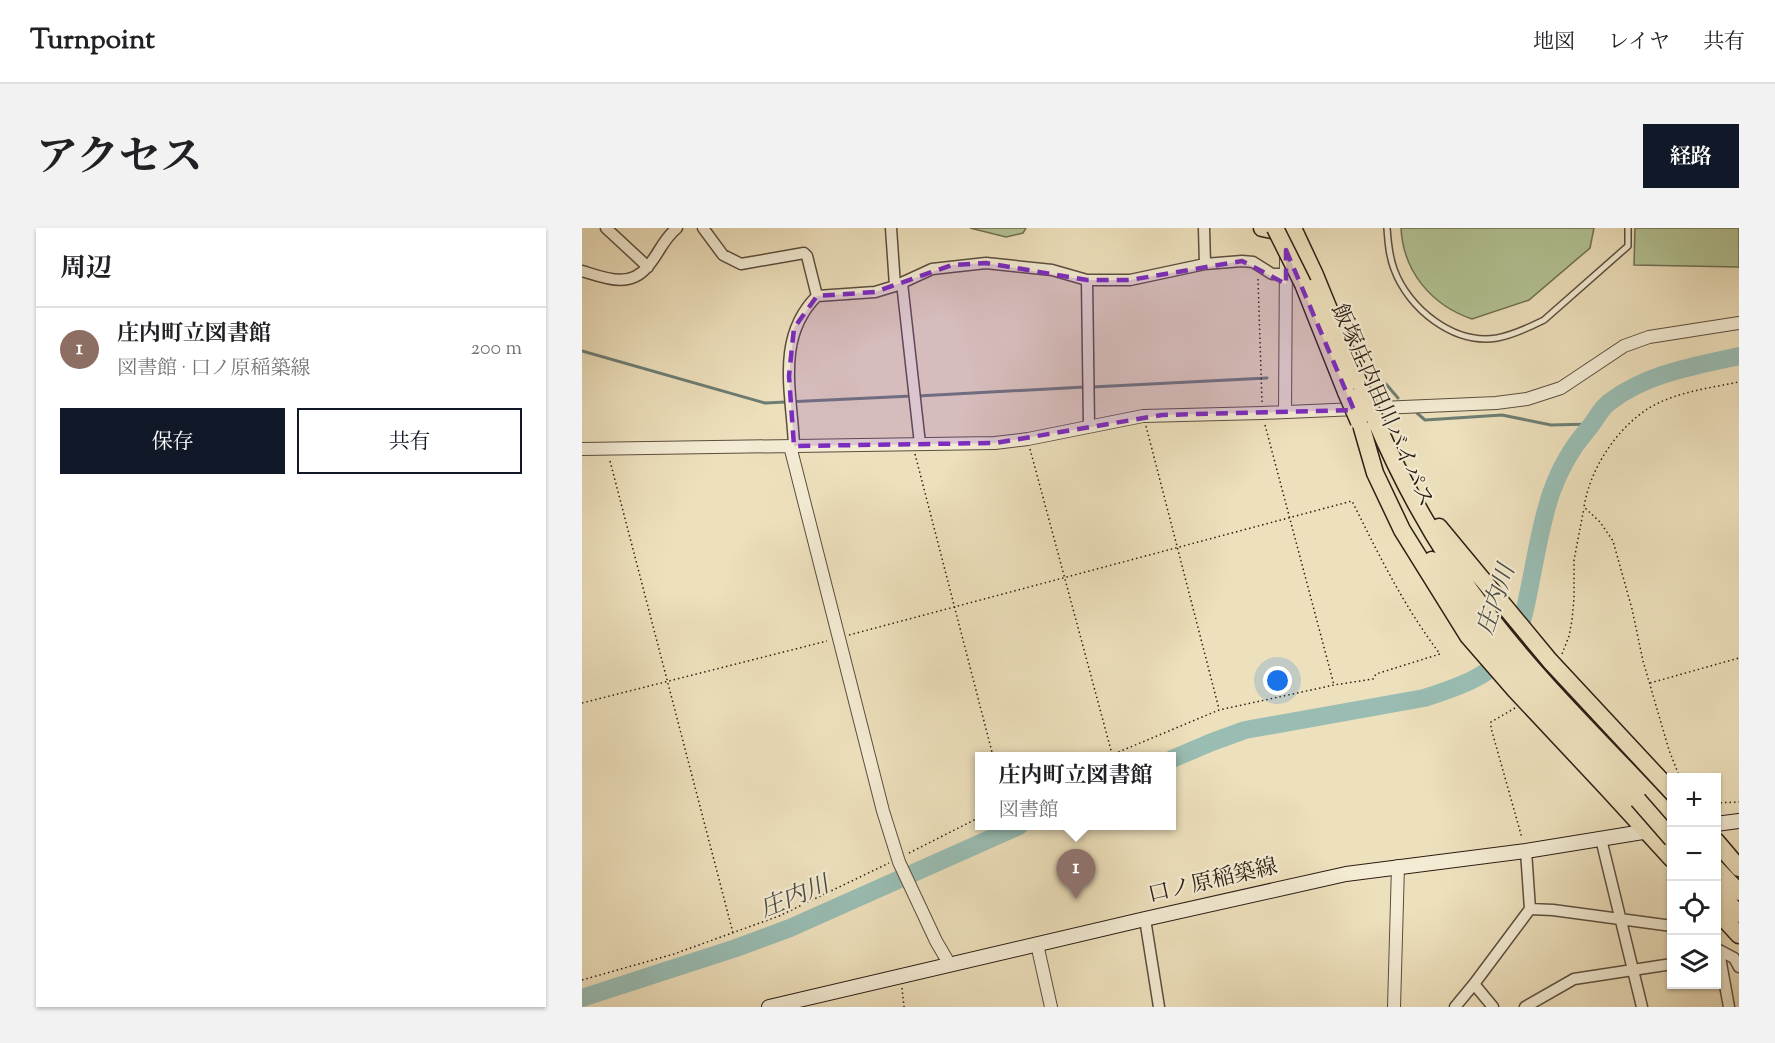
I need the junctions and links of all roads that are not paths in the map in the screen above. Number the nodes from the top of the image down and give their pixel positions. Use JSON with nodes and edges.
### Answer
{"nodes":[{"id":1,"x":606,"y":228,"type":"edge"},
{"id":2,"x":676,"y":228,"type":"edge"},
{"id":3,"x":703,"y":228,"type":"edge"},
{"id":4,"x":891,"y":228,"type":"edge"},
{"id":5,"x":1204,"y":228,"type":"edge"},
{"id":6,"x":1262,"y":228,"type":"edge"},
{"id":7,"x":1387,"y":228,"type":"edge"},
{"id":8,"x":1628,"y":228,"type":"edge"},
{"id":9,"x":1285,"y":229,"type":"edge"},
{"id":10,"x":1205,"y":264,"type":"junction"},
{"id":11,"x":648,"y":267,"type":"junction"},
{"id":12,"x":582,"y":271,"type":"edge"},
{"id":13,"x":1286,"y":274,"type":"junction"},
{"id":14,"x":1087,"y":280,"type":"junction"},
{"id":15,"x":898,"y":285,"type":"junction"},
{"id":16,"x":817,"y":296,"type":"junction"},
{"id":17,"x":1739,"y":323,"type":"edge"},
{"id":18,"x":1285,"y":412,"type":"junction"},
{"id":19,"x":1089,"y":426,"type":"junction"},
{"id":20,"x":1369,"y":426,"type":"junction"},
{"id":21,"x":916,"y":444,"type":"junction"},
{"id":22,"x":792,"y":446,"type":"junction"},
{"id":23,"x":582,"y":449,"type":"edge"},
{"id":24,"x":1479,"y":626,"type":"junction"},
{"id":25,"x":1534,"y":678,"type":"junction"},
{"id":26,"x":1667,"y":789,"type":"edge"},
{"id":27,"x":1644,"y":797,"type":"junction"},
{"id":28,"x":1667,"y":815,"type":"edge"},
{"id":29,"x":1739,"y":821,"type":"edge"},
{"id":30,"x":1721,"y":823,"type":"edge"},
{"id":31,"x":1667,"y":828,"type":"edge"},
{"id":32,"x":1646,"y":831,"type":"junction"},
{"id":33,"x":1667,"y":833,"type":"edge"},
{"id":34,"x":1601,"y":839,"type":"junction"},
{"id":35,"x":1721,"y":847,"type":"edge"},
{"id":36,"x":1526,"y":851,"type":"junction"},
{"id":37,"x":1667,"y":855,"type":"edge"},
{"id":38,"x":1398,"y":866,"type":"junction"},
{"id":39,"x":1739,"y":868,"type":"edge"},
{"id":40,"x":1721,"y":873,"type":"edge"},
{"id":41,"x":1739,"y":892,"type":"edge"},
{"id":42,"x":1721,"y":895,"type":"edge"},
{"id":43,"x":1530,"y":909,"type":"junction"},
{"id":44,"x":1739,"y":914,"type":"edge"},
{"id":45,"x":1721,"y":915,"type":"edge"},
{"id":46,"x":1145,"y":919,"type":"junction"},
{"id":47,"x":1622,"y":921,"type":"junction"},
{"id":48,"x":1667,"y":926,"type":"edge"},
{"id":49,"x":1739,"y":934,"type":"edge"},
{"id":50,"x":1037,"y":944,"type":"junction"},
{"id":51,"x":1721,"y":954,"type":"edge"},
{"id":52,"x":950,"y":965,"type":"junction"},
{"id":53,"x":1667,"y":965,"type":"edge"},
{"id":54,"x":1739,"y":967,"type":"edge"},
{"id":55,"x":1721,"y":968,"type":"edge"},
{"id":56,"x":1634,"y":970,"type":"junction"},
{"id":57,"x":1474,"y":984,"type":"junction"},
{"id":58,"x":769,"y":1007,"type":"edge"},
{"id":59,"x":1051,"y":1007,"type":"edge"},
{"id":60,"x":1159,"y":1007,"type":"edge"},
{"id":61,"x":1394,"y":1007,"type":"edge"},
{"id":62,"x":1455,"y":1007,"type":"edge"},
{"id":63,"x":1493,"y":1007,"type":"edge"},
{"id":64,"x":1525,"y":1007,"type":"edge"},
{"id":65,"x":1642,"y":1007,"type":"edge"},
{"id":66,"x":1729,"y":1007,"type":"edge"}],
"edges":[{"from":1,"to":11,"type":"street"},
{"from":2,"to":11,"type":"street"},
{"from":3,"to":16,"type":"street"},
{"from":4,"to":15,"type":"street"},
{"from":5,"to":10,"type":"street"},
{"from":6,"to":9,"type":"highway"},
{"from":7,"to":8,"type":"lane"},
{"from":9,"to":13,"type":"street"},
{"from":9,"to":20,"type":"highway","name":"飯塚庄内田川バイパス","bridge":true},
{"from":10,"to":13,"type":"street"},
{"from":10,"to":14,"type":"street"},
{"from":11,"to":12,"type":"street"},
{"from":13,"to":18,"type":"street"},
{"from":14,"to":15,"type":"street"},
{"from":14,"to":19,"type":"street"},
{"from":15,"to":16,"type":"street"},
{"from":15,"to":21,"type":"street"},
{"from":16,"to":22,"type":"street"},
{"from":17,"to":18,"type":"street"},
{"from":18,"to":19,"type":"street"},
{"from":19,"to":21,"type":"street"},
{"from":20,"to":24,"type":"highway","name":"飯塚庄内田川バイパス"},
{"from":20,"to":24,"type":"highway"},
{"from":20,"to":25,"type":"highway"},
{"from":21,"to":22,"type":"street"},
{"from":22,"to":23,"type":"street"},
{"from":22,"to":52,"type":"street"},
{"from":24,"to":25,"type":"highway"},
{"from":24,"to":25,"type":"highway","name":"飯塚庄内田川バイパス"},
{"from":25,"to":26,"type":"highway"},
{"from":25,"to":27,"type":"highway","name":"飯塚庄内田川バイパス"},
{"from":25,"to":32,"type":"highway"},
{"from":27,"to":28,"type":"highway","name":"飯塚庄内田川バイパス"},
{"from":27,"to":33,"type":"highway","name":"飯塚庄内田川バイパス","bridge":true},
{"from":29,"to":30,"type":"main road"},
{"from":31,"to":32,"type":"main road","name":"口ノ原稲築線"},
{"from":32,"to":34,"type":"main road","name":"口ノ原稲築線"},
{"from":32,"to":37,"type":"highway"},
{"from":34,"to":36,"type":"main road","name":"口ノ原稲築線"},
{"from":34,"to":47,"type":"street"},
{"from":35,"to":39,"type":"highway"},
{"from":36,"to":38,"type":"main road","name":"口ノ原稲築線"},
{"from":36,"to":43,"type":"street"},
{"from":38,"to":46,"type":"main road","name":"口ノ原稲築線"},
{"from":38,"to":61,"type":"street"},
{"from":40,"to":41,"type":"highway"},
{"from":42,"to":44,"type":"highway"},
{"from":43,"to":47,"type":"street"},
{"from":43,"to":57,"type":"street"},
{"from":45,"to":49,"type":"highway"},
{"from":46,"to":50,"type":"main road","name":"口ノ原稲築線"},
{"from":46,"to":60,"type":"street"},
{"from":47,"to":48,"type":"street"},
{"from":47,"to":56,"type":"street"},
{"from":50,"to":52,"type":"main road","name":"口ノ原稲築線"},
{"from":50,"to":59,"type":"street"},
{"from":51,"to":54,"type":"street"},
{"from":52,"to":58,"type":"main road","name":"口ノ原稲築線"},
{"from":53,"to":56,"type":"street"},
{"from":55,"to":66,"type":"street"},
{"from":56,"to":64,"type":"street"},
{"from":56,"to":65,"type":"street"},
{"from":57,"to":62,"type":"street"},
{"from":57,"to":63,"type":"street"}]}
